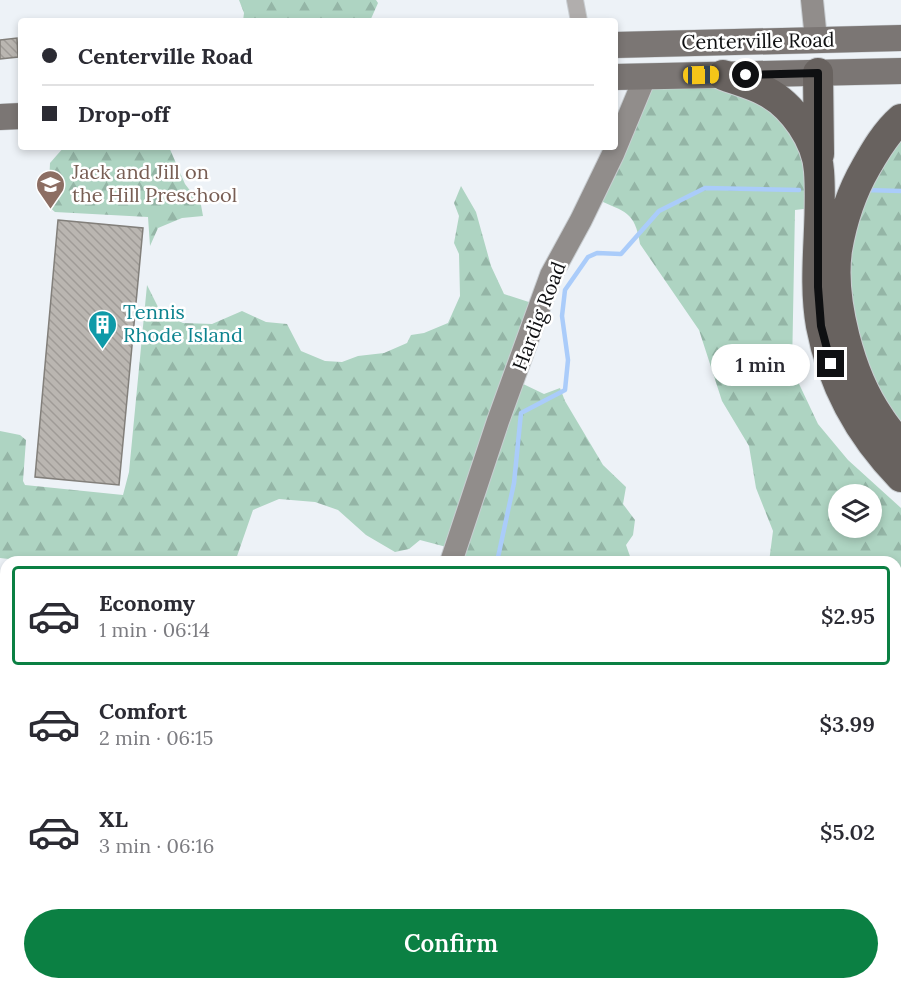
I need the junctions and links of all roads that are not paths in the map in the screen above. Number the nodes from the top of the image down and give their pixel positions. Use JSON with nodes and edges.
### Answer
{"nodes":[{"id":1,"x":575,"y":0,"type":"edge"},
{"id":2,"x":812,"y":0,"type":"edge"},
{"id":3,"x":578,"y":18,"type":"edge"},
{"id":4,"x":901,"y":38,"type":"edge"},
{"id":5,"x":816,"y":39,"type":"junction"},
{"id":6,"x":618,"y":45,"type":"edge"},
{"id":7,"x":901,"y":71,"type":"edge"},
{"id":8,"x":818,"y":73,"type":"junction"},
{"id":9,"x":723,"y":75,"type":"junction"},
{"id":10,"x":618,"y":77,"type":"edge"},
{"id":11,"x":645,"y":77,"type":"junction"},
{"id":12,"x":18,"y":116,"type":"edge"},
{"id":13,"x":0,"y":117,"type":"edge"},
{"id":14,"x":901,"y":119,"type":"edge"},
{"id":15,"x":618,"y":142,"type":"edge"},
{"id":16,"x":615,"y":150,"type":"edge"},
{"id":17,"x":819,"y":170,"type":"junction"},
{"id":18,"x":901,"y":446,"type":"edge"},
{"id":19,"x":901,"y":477,"type":"edge"},
{"id":20,"x":453,"y":556,"type":"edge"}],
"edges":[{"from":1,"to":3,"type":"street"},
{"from":2,"to":5,"type":"street"},
{"from":4,"to":5,"type":"main road","name":"Centerville Road"},
{"from":5,"to":6,"type":"main road","name":"Centerville Road"},
{"from":5,"to":8,"type":"main road"},
{"from":7,"to":8,"type":"main road","name":"Centerville Road"},
{"from":8,"to":9,"type":"main road","name":"Centerville Road"},
{"from":8,"to":17,"type":"highway"},
{"from":9,"to":11,"type":"main road","name":"Centerville Road"},
{"from":9,"to":17,"type":"highway"},
{"from":10,"to":11,"type":"main road","name":"Centerville Road"},
{"from":11,"to":15,"type":"street","name":"Hardig Road"},
{"from":12,"to":13,"type":"main road"},
{"from":14,"to":18,"type":"highway"},
{"from":16,"to":20,"type":"street","name":"Hardig Road"},
{"from":17,"to":19,"type":"highway"}]}
